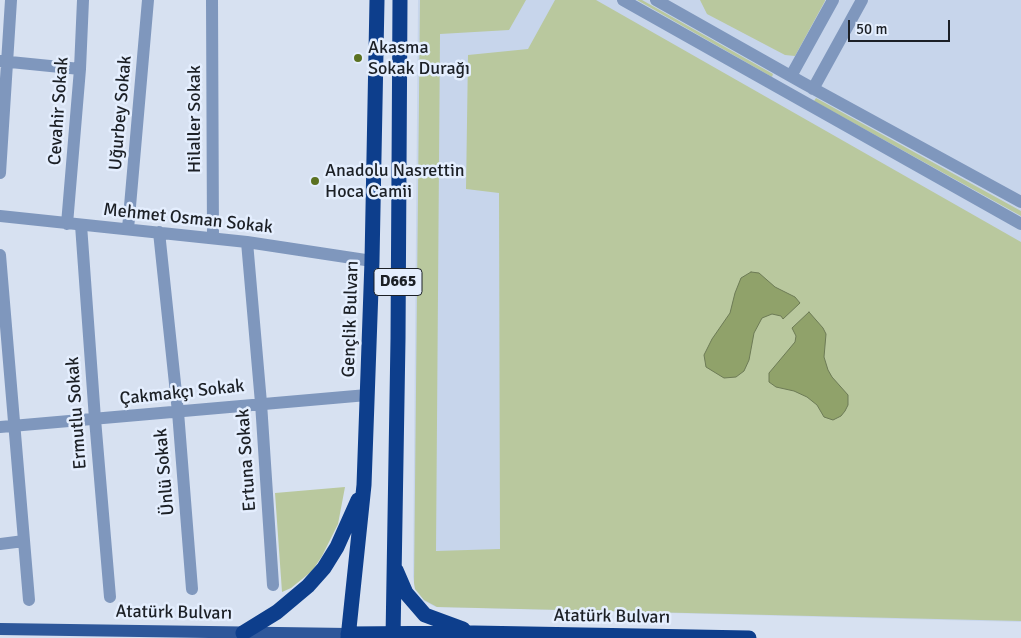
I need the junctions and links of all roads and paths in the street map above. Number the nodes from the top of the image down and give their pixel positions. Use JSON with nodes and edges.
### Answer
{"nodes":[{"id":1,"x":11,"y":0,"type":"edge"},
{"id":2,"x":83,"y":0,"type":"edge"},
{"id":3,"x":148,"y":0,"type":"edge"},
{"id":4,"x":212,"y":0,"type":"edge"},
{"id":5,"x":377,"y":0,"type":"edge"},
{"id":6,"x":400,"y":0,"type":"edge"},
{"id":7,"x":624,"y":0,"type":"edge"},
{"id":8,"x":656,"y":0,"type":"edge"},
{"id":9,"x":833,"y":0,"type":"edge"},
{"id":10,"x":862,"y":0,"type":"edge"},
{"id":11,"x":4,"y":62,"type":"edge"},
{"id":12,"x":80,"y":69,"type":"junction"},
{"id":13,"x":791,"y":76,"type":"junction"},
{"id":14,"x":808,"y":86,"type":"junction"},
{"id":15,"x":796,"y":97,"type":"junction"},
{"id":16,"x":0,"y":173,"type":"edge"},
{"id":17,"x":1021,"y":202,"type":"edge"},
{"id":18,"x":0,"y":216,"type":"edge"},
{"id":19,"x":67,"y":224,"type":"junction"},
{"id":20,"x":1021,"y":224,"type":"edge"},
{"id":21,"x":81,"y":225,"type":"junction"},
{"id":22,"x":128,"y":229,"type":"junction"},
{"id":23,"x":159,"y":232,"type":"junction"},
{"id":24,"x":213,"y":238,"type":"junction"},
{"id":25,"x":247,"y":242,"type":"junction"},
{"id":26,"x":0,"y":255,"type":"edge"},
{"id":27,"x":372,"y":261,"type":"junction"},
{"id":28,"x":367,"y":395,"type":"junction"},
{"id":29,"x":261,"y":403,"type":"junction"},
{"id":30,"x":178,"y":412,"type":"junction"},
{"id":31,"x":95,"y":419,"type":"junction"},
{"id":32,"x":13,"y":427,"type":"junction"},
{"id":33,"x":0,"y":428,"type":"edge"},
{"id":34,"x":364,"y":485,"type":"junction"},
{"id":35,"x":24,"y":540,"type":"junction"},
{"id":36,"x":0,"y":544,"type":"edge"},
{"id":37,"x":393,"y":564,"type":"junction"},
{"id":38,"x":273,"y":585,"type":"dead end"},
{"id":39,"x":192,"y":589,"type":"dead end"},
{"id":40,"x":110,"y":598,"type":"dead end"},
{"id":41,"x":29,"y":600,"type":"dead end"},
{"id":42,"x":0,"y":629,"type":"edge"},
{"id":43,"x":243,"y":633,"type":"junction"},
{"id":44,"x":474,"y":633,"type":"junction"},
{"id":45,"x":348,"y":636,"type":"edge"},
{"id":46,"x":393,"y":636,"type":"edge"},
{"id":47,"x":749,"y":638,"type":"edge"}],
"edges":[{"from":1,"to":11,"type":"street"},
{"from":2,"to":12,"type":"street","name":"Cevahir Sokak"},
{"from":3,"to":22,"type":"street","name":"Uğurbey Sokak"},
{"from":4,"to":24,"type":"street","name":"Hilaller Sokak"},
{"from":5,"to":27,"type":"highway","name":"Gençlik Bulvarı","number":"D665"},
{"from":6,"to":37,"type":"highway","number":"D665"},
{"from":7,"to":15,"type":"street"},
{"from":8,"to":13,"type":"street"},
{"from":9,"to":13,"type":"street"},
{"from":10,"to":14,"type":"street"},
{"from":11,"to":12,"type":"street"},
{"from":11,"to":16,"type":"street"},
{"from":12,"to":19,"type":"street","name":"Cevahir Sokak"},
{"from":13,"to":14,"type":"street"},
{"from":14,"to":15,"type":"street"},
{"from":14,"to":17,"type":"street"},
{"from":15,"to":20,"type":"street"},
{"from":18,"to":19,"type":"street","name":"Mehmet Osman Sokak"},
{"from":19,"to":21,"type":"street","name":"Mehmet Osman Sokak"},
{"from":21,"to":22,"type":"street","name":"Mehmet Osman Sokak"},
{"from":21,"to":31,"type":"street","name":"Ermutlu Sokak"},
{"from":22,"to":23,"type":"street","name":"Mehmet Osman Sokak"},
{"from":23,"to":24,"type":"street","name":"Mehmet Osman Sokak"},
{"from":23,"to":30,"type":"street","name":"Ünlü Sokak"},
{"from":24,"to":25,"type":"street","name":"Mehmet Osman Sokak"},
{"from":25,"to":27,"type":"street","name":"Mehmet Osman Sokak"},
{"from":25,"to":29,"type":"street","name":"Ertuna Sokak"},
{"from":26,"to":32,"type":"street"},
{"from":27,"to":28,"type":"highway","name":"Gençlik Bulvarı","number":"D665"},
{"from":28,"to":29,"type":"street","name":"Çakmakçı Sokak"},
{"from":28,"to":34,"type":"highway","name":"Gençlik Bulvarı","number":"D665"},
{"from":29,"to":30,"type":"street","name":"Çakmakçı Sokak"},
{"from":29,"to":38,"type":"street","name":"Ertuna Sokak"},
{"from":30,"to":31,"type":"street","name":"Çakmakçı Sokak"},
{"from":30,"to":39,"type":"street","name":"Ünlü Sokak"},
{"from":31,"to":32,"type":"street","name":"Çakmakçı Sokak"},
{"from":31,"to":40,"type":"street","name":"Ermutlu Sokak"},
{"from":32,"to":33,"type":"street","name":"Çakmakçı Sokak"},
{"from":32,"to":35,"type":"street"},
{"from":34,"to":43,"type":"highway"},
{"from":34,"to":45,"type":"highway","name":"Gençlik Bulvarı","number":"D665"},
{"from":35,"to":36,"type":"street"},
{"from":35,"to":41,"type":"street"},
{"from":37,"to":44,"type":"highway","number":"D665"},
{"from":37,"to":46,"type":"highway","number":"D665"},
{"from":42,"to":43,"type":"main road","name":"Atatürk Bulvarı"},
{"from":43,"to":45,"type":"main road","name":"Atatürk Bulvarı"},
{"from":44,"to":46,"type":"highway","name":"Atatürk Bulvarı"},
{"from":44,"to":47,"type":"highway","name":"Atatürk Bulvarı","number":"D665"},
{"from":45,"to":46,"type":"highway","name":"Atatürk Bulvarı"}]}
